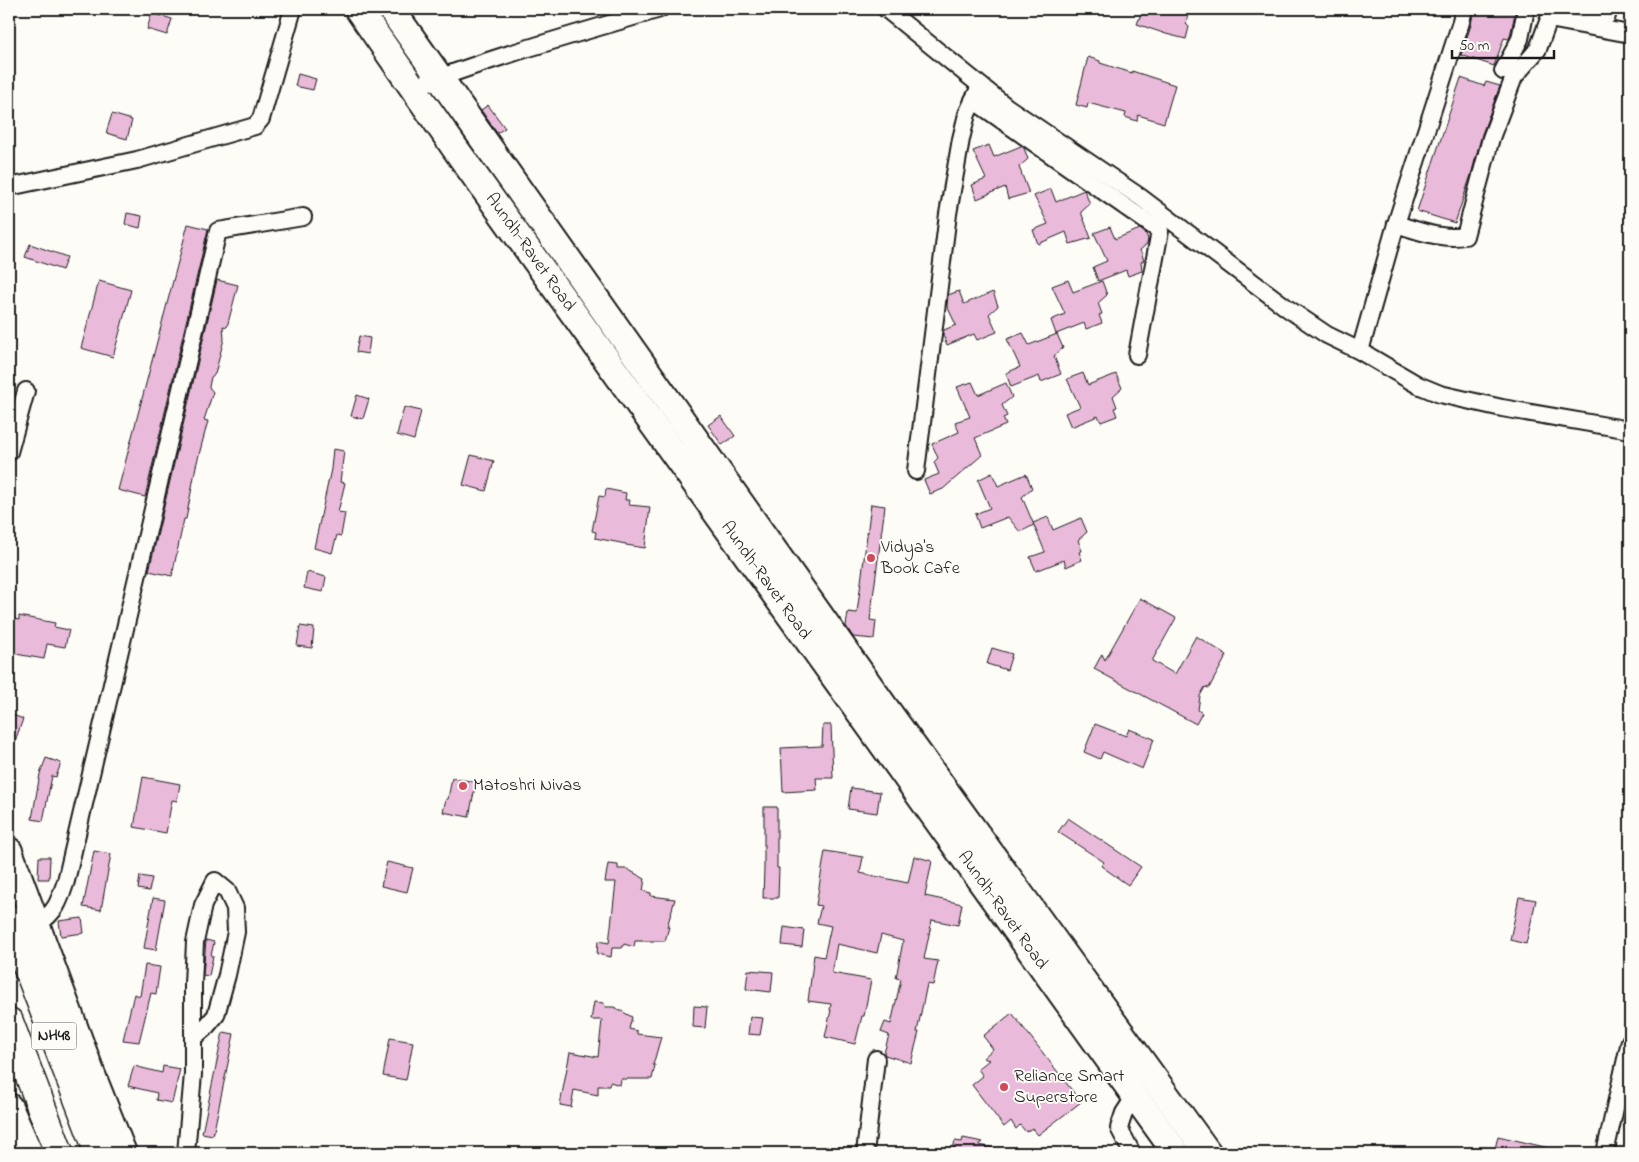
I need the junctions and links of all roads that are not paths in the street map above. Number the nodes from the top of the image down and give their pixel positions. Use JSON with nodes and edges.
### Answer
{"nodes":[{"id":1,"x":293,"y":9,"type":"edge"},
{"id":2,"x":358,"y":9,"type":"edge"},
{"id":3,"x":391,"y":9,"type":"edge"},
{"id":4,"x":660,"y":9,"type":"edge"},
{"id":5,"x":886,"y":9,"type":"edge"},
{"id":6,"x":1464,"y":9,"type":"edge"},
{"id":7,"x":1526,"y":9,"type":"edge"},
{"id":8,"x":1582,"y":9,"type":"edge"},
{"id":9,"x":644,"y":11,"type":"edge"},
{"id":10,"x":1607,"y":16,"type":"dead end"},
{"id":11,"x":1630,"y":34,"type":"edge"},
{"id":12,"x":1503,"y":70,"type":"dead end"},
{"id":13,"x":440,"y":77,"type":"junction"},
{"id":14,"x":413,"y":88,"type":"junction"},
{"id":15,"x":976,"y":93,"type":"junction"},
{"id":16,"x":9,"y":187,"type":"edge"},
{"id":17,"x":303,"y":217,"type":"dead end"},
{"id":18,"x":1396,"y":224,"type":"junction"},
{"id":19,"x":1360,"y":351,"type":"junction"},
{"id":20,"x":1137,"y":354,"type":"dead end"},
{"id":21,"x":26,"y":391,"type":"dead end"},
{"id":22,"x":1630,"y":430,"type":"edge"},
{"id":23,"x":9,"y":452,"type":"edge"},
{"id":24,"x":916,"y":471,"type":"dead end"},
{"id":25,"x":9,"y":851,"type":"edge"},
{"id":26,"x":9,"y":919,"type":"edge"},
{"id":27,"x":37,"y":925,"type":"junction"},
{"id":28,"x":9,"y":1022,"type":"edge"},
{"id":29,"x":193,"y":1038,"type":"junction"},
{"id":30,"x":1630,"y":1041,"type":"edge"},
{"id":31,"x":876,"y":1059,"type":"dead end"},
{"id":32,"x":1135,"y":1096,"type":"junction"},
{"id":33,"x":1624,"y":1099,"type":"edge"},
{"id":34,"x":9,"y":1107,"type":"edge"},
{"id":35,"x":29,"y":1153,"type":"edge"},
{"id":36,"x":59,"y":1153,"type":"edge"},
{"id":37,"x":99,"y":1153,"type":"edge"},
{"id":38,"x":123,"y":1153,"type":"edge"},
{"id":39,"x":186,"y":1153,"type":"edge"},
{"id":40,"x":865,"y":1153,"type":"edge"},
{"id":41,"x":1132,"y":1153,"type":"edge"},
{"id":42,"x":1176,"y":1153,"type":"edge"},
{"id":43,"x":1208,"y":1153,"type":"edge"},
{"id":44,"x":1605,"y":1153,"type":"edge"}],
"edges":[{"from":1,"to":16,"type":"street"},
{"from":2,"to":14,"type":"main road","name":"Aundh-Ravet Road"},
{"from":3,"to":13,"type":"main road","name":"Aundh-Ravet Road"},
{"from":4,"to":9,"type":"street"},
{"from":5,"to":15,"type":"street"},
{"from":6,"to":18,"type":"street"},
{"from":7,"to":12,"type":"street"},
{"from":8,"to":10,"type":"street"},
{"from":9,"to":13,"type":"street"},
{"from":11,"to":18,"type":"street"},
{"from":13,"to":14,"type":"street"},
{"from":13,"to":43,"type":"main road","name":"Aundh-Ravet Road"},
{"from":14,"to":32,"type":"main road","name":"Aundh-Ravet Road"},
{"from":15,"to":19,"type":"street"},
{"from":15,"to":20,"type":"street"},
{"from":15,"to":24,"type":"street"},
{"from":17,"to":27,"type":"street"},
{"from":18,"to":19,"type":"street"},
{"from":19,"to":22,"type":"street"},
{"from":21,"to":23,"type":"street"},
{"from":25,"to":27,"type":"main road"},
{"from":26,"to":37,"type":"highway","number":"NH48"},
{"from":27,"to":38,"type":"main road"},
{"from":28,"to":36,"type":"highway","number":"NH48"},
{"from":29,"to":29,"type":"street"},
{"from":29,"to":39,"type":"street"},
{"from":30,"to":33,"type":"street"},
{"from":31,"to":40,"type":"street"},
{"from":32,"to":41,"type":"street"},
{"from":32,"to":42,"type":"main road","name":"Aundh-Ravet Road"},
{"from":33,"to":44,"type":"street"},
{"from":34,"to":35,"type":"main road"}]}
